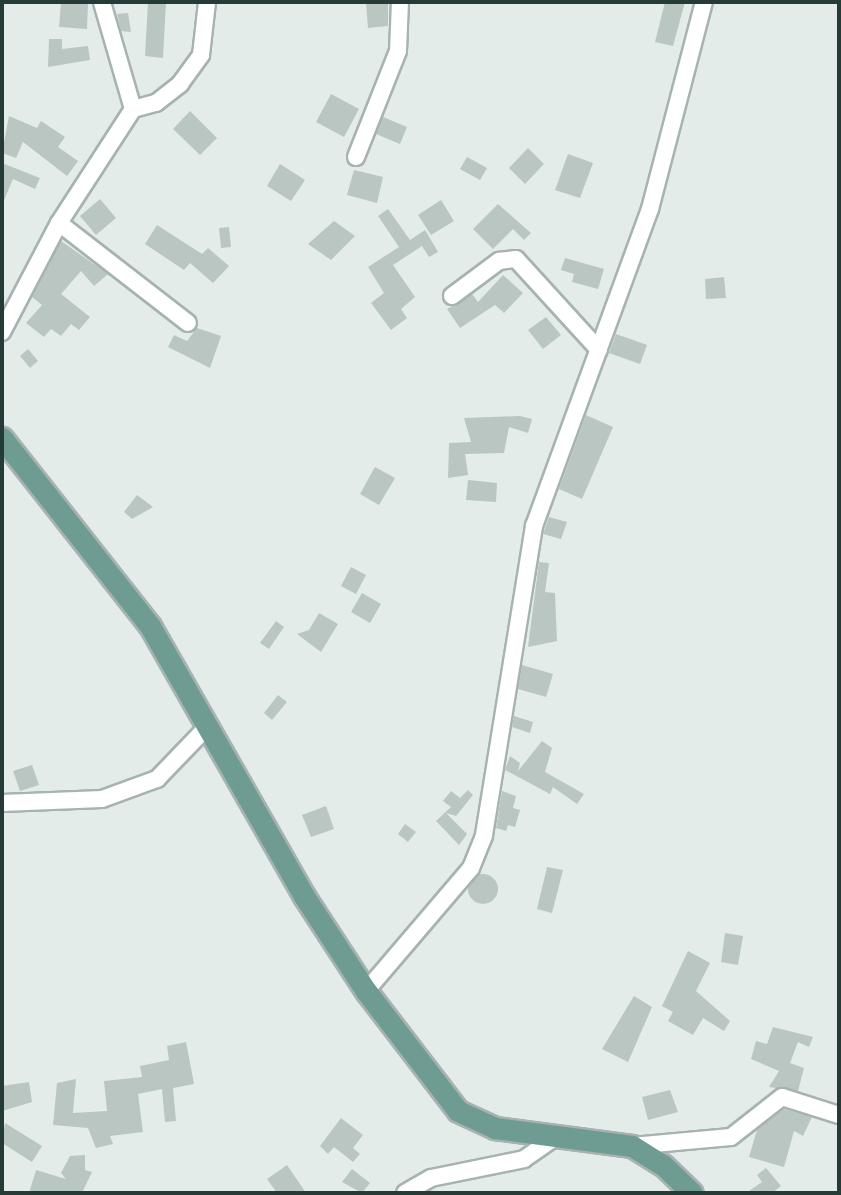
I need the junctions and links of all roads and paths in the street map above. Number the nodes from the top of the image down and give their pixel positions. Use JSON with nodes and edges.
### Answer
{"nodes":[{"id":1,"x":102,"y":2,"type":"edge"},
{"id":2,"x":207,"y":2,"type":"edge"},
{"id":3,"x":400,"y":2,"type":"edge"},
{"id":4,"x":704,"y":2,"type":"edge"},
{"id":5,"x":133,"y":109,"type":"junction"},
{"id":6,"x":356,"y":157,"type":"dead end"},
{"id":7,"x":59,"y":223,"type":"junction"},
{"id":8,"x":452,"y":296,"type":"dead end"},
{"id":9,"x":188,"y":323,"type":"dead end"},
{"id":10,"x":2,"y":332,"type":"edge"},
{"id":11,"x":599,"y":350,"type":"junction"},
{"id":12,"x":2,"y":438,"type":"edge"},
{"id":13,"x":207,"y":727,"type":"junction"},
{"id":14,"x":2,"y":803,"type":"edge"},
{"id":15,"x":366,"y":991,"type":"junction"},
{"id":16,"x":839,"y":1115,"type":"edge"},
{"id":17,"x":557,"y":1136,"type":"junction"},
{"id":18,"x":632,"y":1146,"type":"junction"},
{"id":19,"x":405,"y":1193,"type":"edge"},
{"id":20,"x":692,"y":1193,"type":"edge"}],
"edges":[{"from":1,"to":5,"type":"street"},
{"from":2,"to":5,"type":"street"},
{"from":3,"to":6,"type":"street"},
{"from":4,"to":11,"type":"street"},
{"from":5,"to":7,"type":"street"},
{"from":7,"to":9,"type":"street"},
{"from":7,"to":10,"type":"street"},
{"from":8,"to":11,"type":"street"},
{"from":11,"to":15,"type":"street"},
{"from":12,"to":13,"type":"main road"},
{"from":13,"to":14,"type":"street"},
{"from":13,"to":15,"type":"main road"},
{"from":15,"to":17,"type":"main road"},
{"from":16,"to":18,"type":"street"},
{"from":17,"to":18,"type":"main road"},
{"from":17,"to":19,"type":"street"},
{"from":18,"to":20,"type":"main road"}]}
